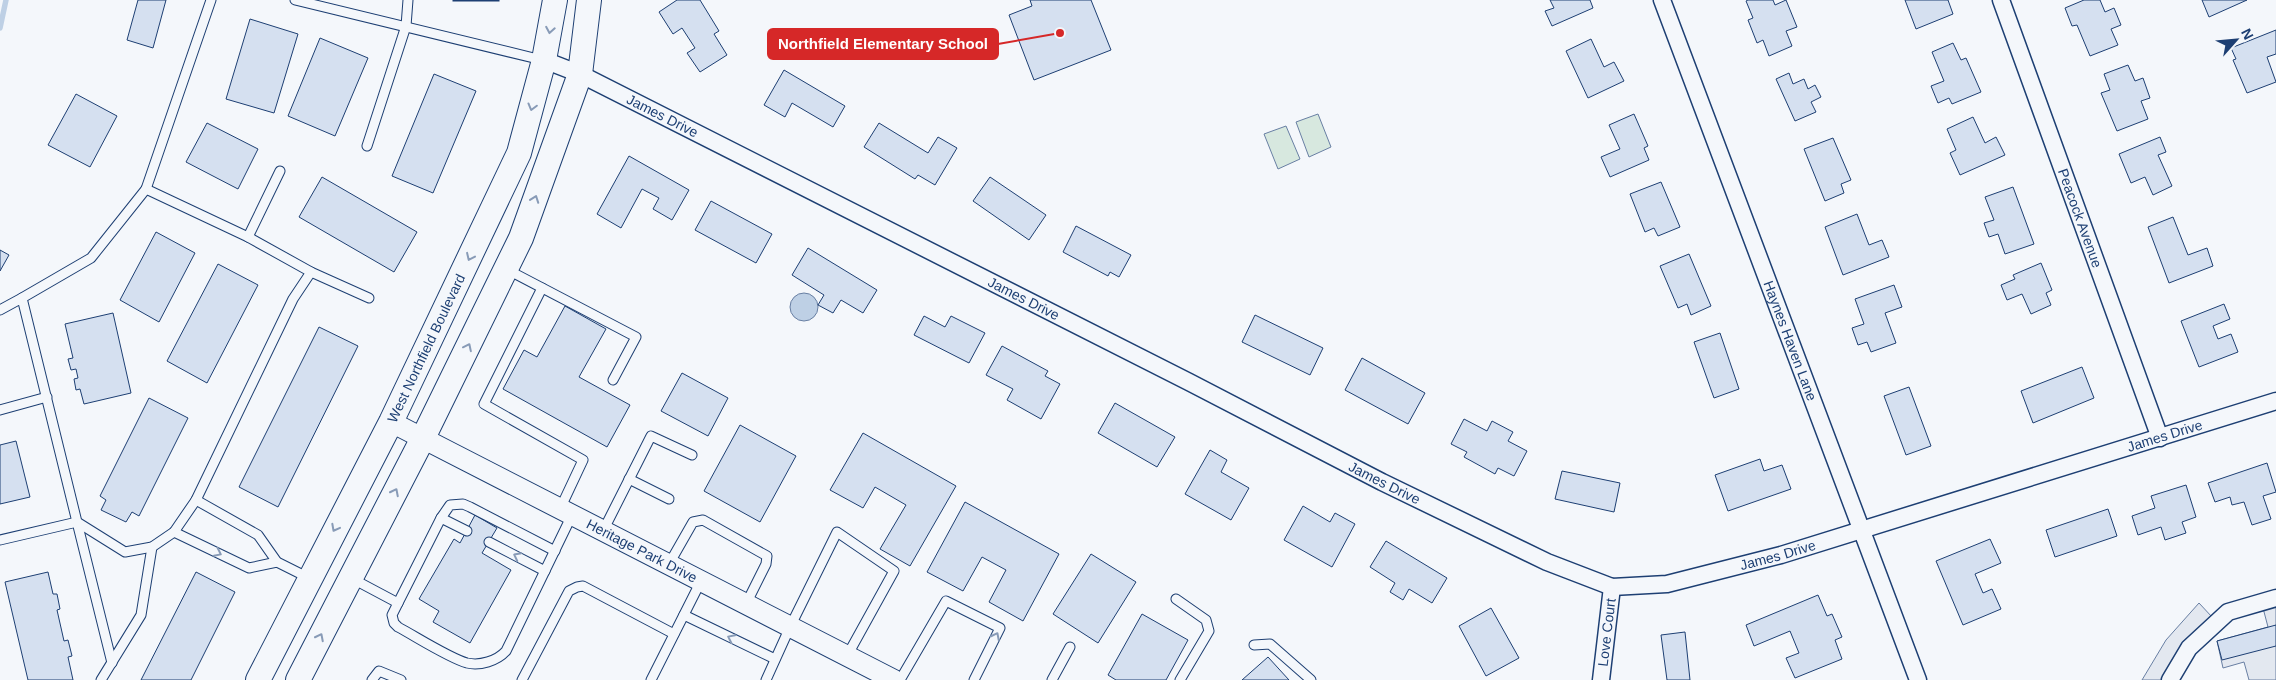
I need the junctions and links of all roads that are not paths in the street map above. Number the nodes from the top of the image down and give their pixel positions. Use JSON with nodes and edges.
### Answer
{"nodes":[{"id":1,"x":211,"y":0,"type":"edge"},
{"id":2,"x":295,"y":0,"type":"edge"},
{"id":3,"x":408,"y":0,"type":"edge"},
{"id":4,"x":555,"y":0,"type":"edge"},
{"id":5,"x":589,"y":0,"type":"edge"},
{"id":6,"x":1662,"y":0,"type":"edge"},
{"id":7,"x":2001,"y":0,"type":"edge"},
{"id":8,"x":406,"y":26,"type":"junction"},
{"id":9,"x":544,"y":60,"type":"junction"},
{"id":10,"x":580,"y":74,"type":"junction"},
{"id":11,"x":367,"y":146,"type":"dead end"},
{"id":12,"x":280,"y":171,"type":"dead end"},
{"id":13,"x":146,"y":189,"type":"junction"},
{"id":14,"x":248,"y":237,"type":"junction"},
{"id":15,"x":506,"y":269,"type":"junction"},
{"id":16,"x":311,"y":272,"type":"junction"},
{"id":17,"x":542,"y":288,"type":"junction"},
{"id":18,"x":22,"y":298,"type":"junction"},
{"id":19,"x":369,"y":298,"type":"dead end"},
{"id":20,"x":0,"y":310,"type":"edge"},
{"id":21,"x":613,"y":380,"type":"dead end"},
{"id":22,"x":47,"y":397,"type":"junction"},
{"id":23,"x":2276,"y":401,"type":"edge"},
{"id":24,"x":0,"y":410,"type":"edge"},
{"id":25,"x":391,"y":422,"type":"junction"},
{"id":26,"x":423,"y":438,"type":"junction"},
{"id":27,"x":2160,"y":438,"type":"junction"},
{"id":28,"x":692,"y":455,"type":"dead end"},
{"id":29,"x":629,"y":479,"type":"junction"},
{"id":30,"x":669,"y":499,"type":"dead end"},
{"id":31,"x":196,"y":500,"type":"junction"},
{"id":32,"x":566,"y":512,"type":"junction"},
{"id":33,"x":441,"y":518,"type":"junction"},
{"id":34,"x":76,"y":522,"type":"junction"},
{"id":35,"x":1863,"y":530,"type":"junction"},
{"id":36,"x":467,"y":531,"type":"dead end"},
{"id":37,"x":603,"y":531,"type":"junction"},
{"id":38,"x":174,"y":532,"type":"junction"},
{"id":39,"x":0,"y":540,"type":"edge"},
{"id":40,"x":489,"y":542,"type":"dead end"},
{"id":41,"x":152,"y":547,"type":"junction"},
{"id":42,"x":555,"y":551,"type":"junction"},
{"id":43,"x":276,"y":562,"type":"junction"},
{"id":44,"x":669,"y":564,"type":"junction"},
{"id":45,"x":545,"y":571,"type":"junction"},
{"id":46,"x":309,"y":578,"type":"junction"},
{"id":47,"x":701,"y":581,"type":"junction"},
{"id":48,"x":347,"y":585,"type":"junction"},
{"id":49,"x":1612,"y":587,"type":"junction"},
{"id":50,"x":2276,"y":598,"type":"edge"},
{"id":51,"x":1176,"y":599,"type":"dead end"},
{"id":52,"x":398,"y":603,"type":"junction"},
{"id":53,"x":746,"y":604,"type":"junction"},
{"id":54,"x":684,"y":615,"type":"junction"},
{"id":55,"x":790,"y":627,"type":"junction"},
{"id":56,"x":674,"y":634,"type":"junction"},
{"id":57,"x":1254,"y":645,"type":"dead end"},
{"id":58,"x":1070,"y":647,"type":"dead end"},
{"id":59,"x":847,"y":656,"type":"junction"},
{"id":60,"x":775,"y":659,"type":"junction"},
{"id":61,"x":112,"y":663,"type":"junction"},
{"id":62,"x":870,"y":674,"type":"edge"},
{"id":63,"x":101,"y":680,"type":"edge"},
{"id":64,"x":258,"y":680,"type":"edge"},
{"id":65,"x":298,"y":680,"type":"edge"},
{"id":66,"x":372,"y":680,"type":"edge"},
{"id":67,"x":402,"y":680,"type":"edge"},
{"id":68,"x":522,"y":680,"type":"edge"},
{"id":69,"x":651,"y":680,"type":"edge"},
{"id":70,"x":766,"y":680,"type":"edge"},
{"id":71,"x":894,"y":680,"type":"edge"},
{"id":72,"x":900,"y":680,"type":"edge"},
{"id":73,"x":974,"y":680,"type":"edge"},
{"id":74,"x":1052,"y":680,"type":"edge"},
{"id":75,"x":1180,"y":680,"type":"edge"},
{"id":76,"x":1311,"y":680,"type":"edge"},
{"id":77,"x":1601,"y":680,"type":"edge"},
{"id":78,"x":1918,"y":680,"type":"edge"},
{"id":79,"x":2170,"y":680,"type":"edge"}],
"edges":[{"from":1,"to":13,"type":"lane"},
{"from":2,"to":8,"type":"lane"},
{"from":3,"to":8,"type":"lane"},
{"from":4,"to":9,"type":"main road","name":"West Northfield Boulevard","one_way":true},
{"from":5,"to":10,"type":"main road"},
{"from":6,"to":35,"type":"street","name":"Haynes Haven Lane"},
{"from":7,"to":27,"type":"street","name":"Peacock Avenue"},
{"from":8,"to":9,"type":"lane"},
{"from":8,"to":11,"type":"lane"},
{"from":9,"to":10,"type":"street","name":"James Drive"},
{"from":9,"to":25,"type":"main road","name":"West Northfield Boulevard","one_way":true},
{"from":15,"to":10,"type":"main road","one_way":true},
{"from":10,"to":49,"type":"street","name":"James Drive"},
{"from":12,"to":14,"type":"lane"},
{"from":13,"to":14,"type":"lane"},
{"from":13,"to":18,"type":"lane"},
{"from":14,"to":16,"type":"lane"},
{"from":15,"to":17,"type":"lane"},
{"from":26,"to":15,"type":"main road","one_way":true},
{"from":16,"to":19,"type":"lane"},
{"from":16,"to":31,"type":"lane"},
{"from":17,"to":21,"type":"lane"},
{"from":17,"to":32,"type":"lane"},
{"from":18,"to":20,"type":"lane"},
{"from":18,"to":22,"type":"lane"},
{"from":22,"to":24,"type":"lane"},
{"from":22,"to":34,"type":"lane"},
{"from":23,"to":27,"type":"street","name":"James Drive"},
{"from":25,"to":26,"type":"street","name":"Heritage Park Drive"},
{"from":25,"to":46,"type":"main road","name":"West Northfield Boulevard","one_way":true},
{"from":26,"to":32,"type":"street","name":"Heritage Park Drive"},
{"from":48,"to":26,"type":"main road","one_way":true},
{"from":27,"to":35,"type":"street","name":"James Drive"},
{"from":28,"to":29,"type":"lane"},
{"from":29,"to":30,"type":"lane"},
{"from":29,"to":37,"type":"lane"},
{"from":31,"to":38,"type":"lane"},
{"from":31,"to":43,"type":"lane"},
{"from":32,"to":37,"type":"street","name":"Heritage Park Drive"},
{"from":32,"to":42,"type":"lane"},
{"from":33,"to":36,"type":"lane"},
{"from":33,"to":42,"type":"lane"},
{"from":33,"to":52,"type":"lane"},
{"from":34,"to":39,"type":"lane"},
{"from":34,"to":41,"type":"lane"},
{"from":34,"to":61,"type":"lane"},
{"from":35,"to":49,"type":"street","name":"James Drive"},
{"from":35,"to":78,"type":"street","name":"Haynes Haven Lane"},
{"from":37,"to":44,"type":"street","name":"Heritage Park Drive"},
{"from":38,"to":41,"type":"lane"},
{"from":38,"to":43,"type":"lane","one_way":true},
{"from":45,"to":40,"type":"lane","one_way":true},
{"from":41,"to":61,"type":"lane"},
{"from":42,"to":45,"type":"lane"},
{"from":43,"to":46,"type":"lane"},
{"from":44,"to":47,"type":"street","name":"Heritage Park Drive"},
{"from":44,"to":53,"type":"lane"},
{"from":45,"to":52,"type":"lane"},
{"from":46,"to":48,"type":"main road"},
{"from":46,"to":64,"type":"main road","name":"West Northfield Boulevard"},
{"from":47,"to":53,"type":"street","name":"Heritage Park Drive"},
{"from":47,"to":54,"type":"lane"},
{"from":48,"to":52,"type":"lane"},
{"from":65,"to":48,"type":"main road","one_way":true},
{"from":49,"to":77,"type":"street","name":"Love Court"},
{"from":50,"to":79,"type":"street"},
{"from":51,"to":75,"type":"lane"},
{"from":53,"to":55,"type":"street","name":"Heritage Park Drive"},
{"from":54,"to":56,"type":"lane"},
{"from":60,"to":54,"type":"lane","one_way":true},
{"from":55,"to":59,"type":"street","name":"Heritage Park Drive"},
{"from":55,"to":59,"type":"lane"},
{"from":55,"to":60,"type":"lane"},
{"from":56,"to":68,"type":"lane"},
{"from":56,"to":69,"type":"lane"},
{"from":57,"to":76,"type":"lane"},
{"from":58,"to":74,"type":"lane"},
{"from":59,"to":62,"type":"street","name":"Heritage Park Drive"},
{"from":60,"to":70,"type":"lane"},
{"from":61,"to":63,"type":"lane"},
{"from":62,"to":71,"type":"street","name":"Heritage Park Drive"},
{"from":66,"to":67,"type":"lane"},
{"from":73,"to":72,"type":"lane","one_way":true}]}
